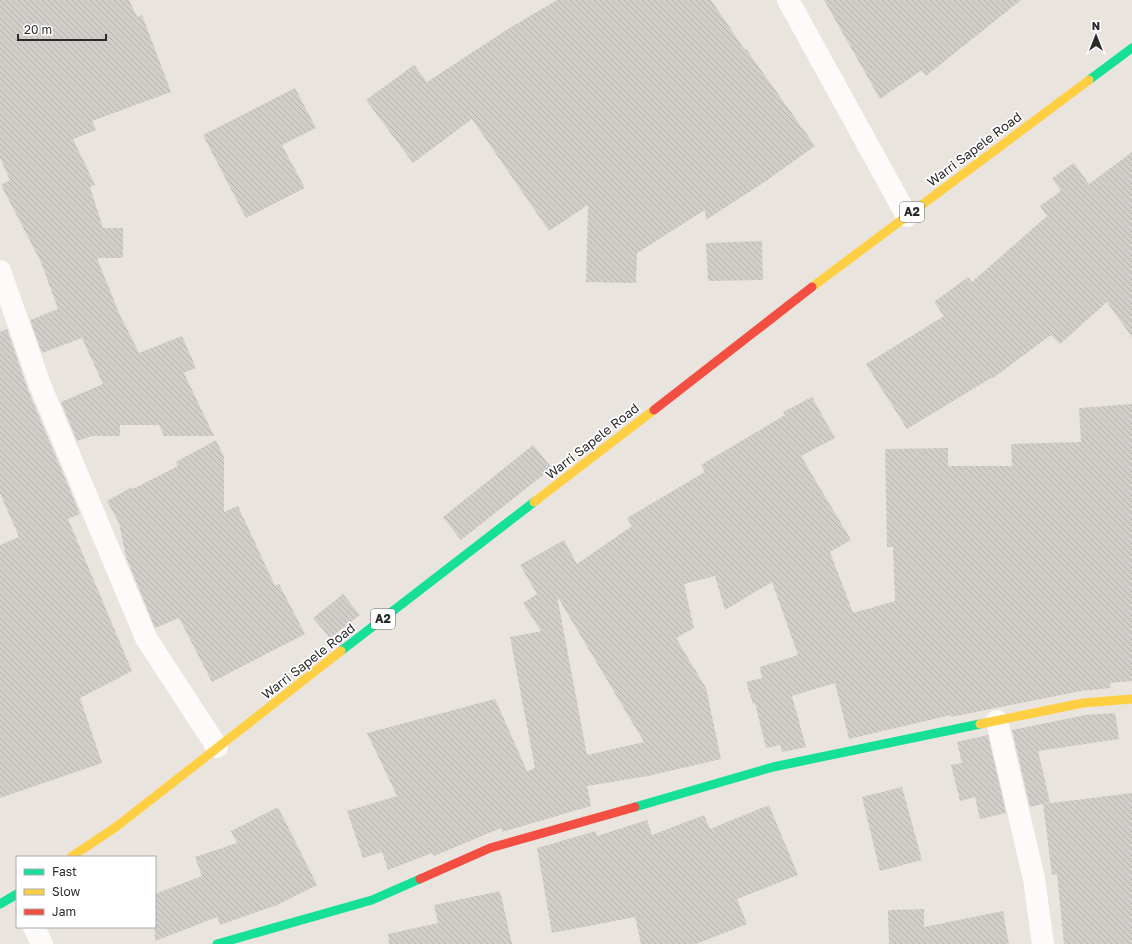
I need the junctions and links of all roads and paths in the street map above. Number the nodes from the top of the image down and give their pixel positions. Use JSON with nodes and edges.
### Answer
{"nodes":[{"id":1,"x":788,"y":0,"type":"edge"},
{"id":2,"x":1132,"y":48,"type":"edge"},
{"id":3,"x":907,"y":216,"type":"junction"},
{"id":4,"x":0,"y":271,"type":"edge"},
{"id":5,"x":1132,"y":699,"type":"edge"},
{"id":6,"x":997,"y":721,"type":"junction"},
{"id":7,"x":217,"y":747,"type":"junction"},
{"id":8,"x":72,"y":856,"type":"edge"},
{"id":9,"x":16,"y":895,"type":"edge"},
{"id":10,"x":0,"y":904,"type":"edge"},
{"id":11,"x":34,"y":928,"type":"edge"},
{"id":12,"x":42,"y":944,"type":"edge"},
{"id":13,"x":217,"y":944,"type":"edge"},
{"id":14,"x":1043,"y":944,"type":"edge"}],
"edges":[{"from":1,"to":3,"type":"street"},
{"from":2,"to":3,"type":"main road","name":"Warri Sapele Road","number":"A2"},
{"from":3,"to":7,"type":"main road","name":"Warri Sapele Road","number":"A2"},
{"from":4,"to":7,"type":"street"},
{"from":5,"to":6,"type":"main road"},
{"from":6,"to":13,"type":"main road"},
{"from":6,"to":14,"type":"street"},
{"from":7,"to":8,"type":"main road","name":"Warri Sapele Road","number":"A2"},
{"from":9,"to":10,"type":"main road"},
{"from":11,"to":12,"type":"street"}]}
